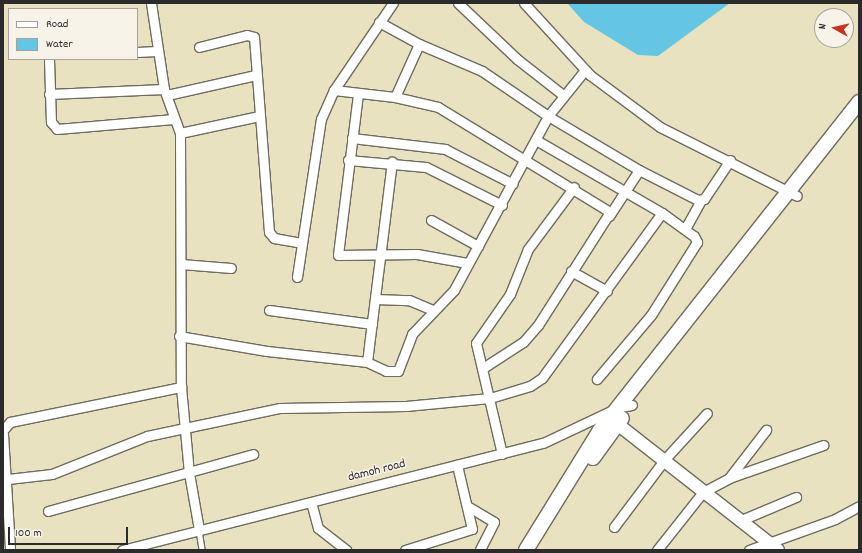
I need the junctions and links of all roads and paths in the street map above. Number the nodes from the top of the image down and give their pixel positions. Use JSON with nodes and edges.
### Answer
{"nodes":[{"id":1,"x":151,"y":3,"type":"edge"},
{"id":2,"x":393,"y":3,"type":"edge"},
{"id":3,"x":458,"y":3,"type":"edge"},
{"id":4,"x":524,"y":3,"type":"edge"},
{"id":5,"x":379,"y":22,"type":"junction"},
{"id":6,"x":420,"y":44,"type":"junction"},
{"id":7,"x":199,"y":47,"type":"dead end"},
{"id":8,"x":157,"y":51,"type":"junction"},
{"id":9,"x":138,"y":52,"type":"edge"},
{"id":10,"x":49,"y":60,"type":"edge"},
{"id":11,"x":585,"y":70,"type":"junction"},
{"id":12,"x":256,"y":75,"type":"junction"},
{"id":13,"x":334,"y":90,"type":"junction"},
{"id":14,"x":166,"y":92,"type":"junction"},
{"id":15,"x":49,"y":94,"type":"junction"},
{"id":16,"x":358,"y":94,"type":"junction"},
{"id":17,"x":563,"y":95,"type":"junction"},
{"id":18,"x":395,"y":97,"type":"junction"},
{"id":19,"x":859,"y":102,"type":"edge"},
{"id":20,"x":259,"y":116,"type":"junction"},
{"id":21,"x":548,"y":116,"type":"junction"},
{"id":22,"x":859,"y":118,"type":"edge"},
{"id":23,"x":174,"y":119,"type":"junction"},
{"id":24,"x":180,"y":133,"type":"junction"},
{"id":25,"x":352,"y":138,"type":"junction"},
{"id":26,"x":536,"y":140,"type":"junction"},
{"id":27,"x":526,"y":159,"type":"junction"},
{"id":28,"x":348,"y":160,"type":"junction"},
{"id":29,"x":730,"y":160,"type":"junction"},
{"id":30,"x":392,"y":162,"type":"junction"},
{"id":31,"x":639,"y":170,"type":"junction"},
{"id":32,"x":513,"y":184,"type":"junction"},
{"id":33,"x":574,"y":187,"type":"junction"},
{"id":34,"x":625,"y":191,"type":"junction"},
{"id":35,"x":794,"y":194,"type":"junction"},
{"id":36,"x":701,"y":200,"type":"junction"},
{"id":37,"x":502,"y":205,"type":"junction"},
{"id":38,"x":662,"y":212,"type":"junction"},
{"id":39,"x":609,"y":216,"type":"junction"},
{"id":40,"x":431,"y":220,"type":"dead end"},
{"id":41,"x":685,"y":229,"type":"junction"},
{"id":42,"x":302,"y":243,"type":"junction"},
{"id":43,"x":478,"y":246,"type":"junction"},
{"id":44,"x":378,"y":254,"type":"junction"},
{"id":45,"x":181,"y":264,"type":"junction"},
{"id":46,"x":467,"y":264,"type":"junction"},
{"id":47,"x":231,"y":268,"type":"dead end"},
{"id":48,"x":571,"y":271,"type":"junction"},
{"id":49,"x":297,"y":276,"type":"dead end"},
{"id":50,"x":607,"y":291,"type":"junction"},
{"id":51,"x":375,"y":299,"type":"junction"},
{"id":52,"x":269,"y":310,"type":"dead end"},
{"id":53,"x":432,"y":310,"type":"junction"},
{"id":54,"x":372,"y":324,"type":"junction"},
{"id":55,"x":179,"y":336,"type":"junction"},
{"id":56,"x":367,"y":362,"type":"junction"},
{"id":57,"x":483,"y":368,"type":"junction"},
{"id":58,"x":597,"y":379,"type":"dead end"},
{"id":59,"x":181,"y":387,"type":"junction"},
{"id":60,"x":490,"y":398,"type":"junction"},
{"id":61,"x":620,"y":413,"type":"junction"},
{"id":62,"x":707,"y":413,"type":"dead end"},
{"id":63,"x":185,"y":427,"type":"junction"},
{"id":64,"x":3,"y":430,"type":"edge"},
{"id":65,"x":766,"y":430,"type":"dead end"},
{"id":66,"x":3,"y":434,"type":"edge"},
{"id":67,"x":823,"y":445,"type":"dead end"},
{"id":68,"x":252,"y":454,"type":"dead end"},
{"id":69,"x":502,"y":454,"type":"junction"},
{"id":70,"x":665,"y":459,"type":"junction"},
{"id":71,"x":457,"y":465,"type":"junction"},
{"id":72,"x":189,"y":473,"type":"junction"},
{"id":73,"x":729,"y":478,"type":"junction"},
{"id":74,"x":8,"y":479,"type":"junction"},
{"id":75,"x":703,"y":492,"type":"junction"},
{"id":76,"x":796,"y":497,"type":"dead end"},
{"id":77,"x":312,"y":502,"type":"junction"},
{"id":78,"x":859,"y":506,"type":"edge"},
{"id":79,"x":468,"y":507,"type":"junction"},
{"id":80,"x":48,"y":511,"type":"dead end"},
{"id":81,"x":740,"y":520,"type":"junction"},
{"id":82,"x":614,"y":527,"type":"dead end"},
{"id":83,"x":199,"y":530,"type":"junction"},
{"id":84,"x":767,"y":542,"type":"junction"},
{"id":85,"x":10,"y":550,"type":"edge"},
{"id":86,"x":122,"y":550,"type":"edge"},
{"id":87,"x":202,"y":550,"type":"edge"},
{"id":88,"x":346,"y":550,"type":"edge"},
{"id":89,"x":405,"y":550,"type":"edge"},
{"id":90,"x":480,"y":550,"type":"edge"},
{"id":91,"x":526,"y":550,"type":"edge"},
{"id":92,"x":536,"y":550,"type":"edge"},
{"id":93,"x":658,"y":550,"type":"edge"},
{"id":94,"x":749,"y":550,"type":"edge"},
{"id":95,"x":778,"y":550,"type":"edge"}],
"edges":[{"from":1,"to":8,"type":"street"},
{"from":2,"to":5,"type":"street"},
{"from":3,"to":17,"type":"street"},
{"from":4,"to":11,"type":"street"},
{"from":5,"to":6,"type":"street"},
{"from":5,"to":13,"type":"street"},
{"from":6,"to":18,"type":"street"},
{"from":6,"to":21,"type":"street"},
{"from":7,"to":12,"type":"street"},
{"from":8,"to":9,"type":"street"},
{"from":8,"to":14,"type":"street"},
{"from":10,"to":15,"type":"street"},
{"from":11,"to":17,"type":"street"},
{"from":11,"to":29,"type":"street"},
{"from":12,"to":14,"type":"street"},
{"from":12,"to":20,"type":"street"},
{"from":13,"to":16,"type":"street"},
{"from":13,"to":42,"type":"street"},
{"from":14,"to":15,"type":"street"},
{"from":14,"to":23,"type":"street"},
{"from":15,"to":23,"type":"street"},
{"from":16,"to":18,"type":"street"},
{"from":16,"to":25,"type":"street"},
{"from":17,"to":21,"type":"street"},
{"from":18,"to":27,"type":"street"},
{"from":19,"to":35,"type":"main road"},
{"from":20,"to":24,"type":"street"},
{"from":20,"to":42,"type":"street"},
{"from":21,"to":26,"type":"street"},
{"from":21,"to":31,"type":"street"},
{"from":22,"to":35,"type":"main road"},
{"from":23,"to":24,"type":"street"},
{"from":24,"to":45,"type":"street"},
{"from":25,"to":28,"type":"street"},
{"from":25,"to":32,"type":"street"},
{"from":26,"to":27,"type":"street"},
{"from":26,"to":34,"type":"street"},
{"from":27,"to":32,"type":"street"},
{"from":27,"to":33,"type":"street"},
{"from":28,"to":30,"type":"street"},
{"from":28,"to":44,"type":"street"},
{"from":29,"to":35,"type":"street"},
{"from":29,"to":36,"type":"street"},
{"from":30,"to":37,"type":"street"},
{"from":30,"to":44,"type":"street"},
{"from":31,"to":34,"type":"street"},
{"from":31,"to":36,"type":"street"},
{"from":32,"to":37,"type":"street"},
{"from":33,"to":39,"type":"street"},
{"from":33,"to":57,"type":"street"},
{"from":34,"to":38,"type":"street"},
{"from":34,"to":39,"type":"street"},
{"from":35,"to":61,"type":"main road"},
{"from":36,"to":41,"type":"street"},
{"from":37,"to":43,"type":"street"},
{"from":38,"to":41,"type":"street"},
{"from":38,"to":50,"type":"street"},
{"from":39,"to":48,"type":"street"},
{"from":40,"to":43,"type":"street"},
{"from":41,"to":58,"type":"street"},
{"from":42,"to":49,"type":"street"},
{"from":43,"to":46,"type":"street"},
{"from":44,"to":46,"type":"street"},
{"from":44,"to":51,"type":"street"},
{"from":45,"to":47,"type":"street"},
{"from":45,"to":55,"type":"street"},
{"from":46,"to":53,"type":"street"},
{"from":48,"to":50,"type":"street"},
{"from":48,"to":57,"type":"street"},
{"from":50,"to":60,"type":"street"},
{"from":51,"to":53,"type":"street"},
{"from":51,"to":54,"type":"street"},
{"from":52,"to":54,"type":"street"},
{"from":53,"to":56,"type":"street"},
{"from":54,"to":56,"type":"street"},
{"from":55,"to":56,"type":"street"},
{"from":55,"to":59,"type":"street"},
{"from":57,"to":60,"type":"street"},
{"from":59,"to":63,"type":"street"},
{"from":59,"to":64,"type":"street"},
{"from":60,"to":63,"type":"street"},
{"from":60,"to":69,"type":"street"},
{"from":61,"to":69,"type":"street","name":"damoh road"},
{"from":61,"to":70,"type":"street"},
{"from":61,"to":91,"type":"main road"},
{"from":61,"to":92,"type":"main road"},
{"from":62,"to":70,"type":"street"},
{"from":63,"to":72,"type":"street"},
{"from":63,"to":74,"type":"street"},
{"from":65,"to":73,"type":"street"},
{"from":66,"to":74,"type":"street"},
{"from":67,"to":73,"type":"street"},
{"from":68,"to":72,"type":"street"},
{"from":69,"to":71,"type":"street","name":"damoh road"},
{"from":70,"to":75,"type":"street"},
{"from":70,"to":82,"type":"street"},
{"from":71,"to":77,"type":"street","name":"damoh road"},
{"from":71,"to":79,"type":"street"},
{"from":72,"to":80,"type":"street"},
{"from":72,"to":83,"type":"street"},
{"from":73,"to":75,"type":"street"},
{"from":74,"to":85,"type":"street"},
{"from":75,"to":81,"type":"street"},
{"from":75,"to":93,"type":"street"},
{"from":76,"to":81,"type":"street"},
{"from":77,"to":83,"type":"street","name":"damoh road"},
{"from":77,"to":88,"type":"street"},
{"from":78,"to":84,"type":"street"},
{"from":79,"to":89,"type":"street"},
{"from":79,"to":90,"type":"street"},
{"from":81,"to":84,"type":"street"},
{"from":83,"to":86,"type":"street","name":"damoh road"},
{"from":83,"to":87,"type":"lane"},
{"from":84,"to":94,"type":"street"},
{"from":84,"to":95,"type":"street"}]}
